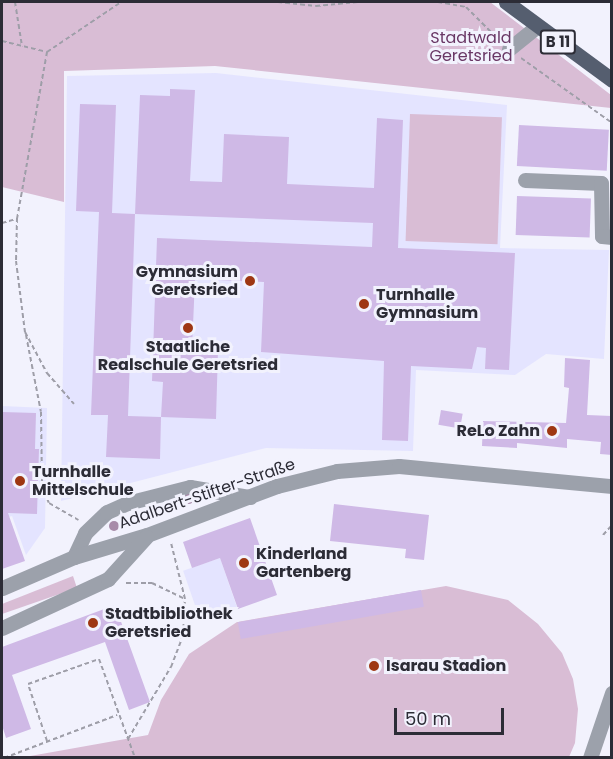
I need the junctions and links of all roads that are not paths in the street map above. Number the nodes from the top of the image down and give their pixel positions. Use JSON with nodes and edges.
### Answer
{"nodes":[{"id":1,"x":506,"y":2,"type":"edge"},
{"id":2,"x":537,"y":26,"type":"junction"},
{"id":3,"x":509,"y":49,"type":"road end"},
{"id":4,"x":612,"y":80,"type":"edge"},
{"id":5,"x":525,"y":180,"type":"dead end"},
{"id":6,"x":612,"y":237,"type":"edge"},
{"id":7,"x":612,"y":486,"type":"edge"},
{"id":8,"x":250,"y":497,"type":"junction"},
{"id":9,"x":147,"y":535,"type":"junction"},
{"id":10,"x":74,"y":557,"type":"junction"},
{"id":11,"x":2,"y":588,"type":"edge"},
{"id":12,"x":2,"y":628,"type":"edge"},
{"id":13,"x":612,"y":693,"type":"edge"},
{"id":14,"x":590,"y":758,"type":"edge"}],
"edges":[{"from":1,"to":2,"type":"main road","number":"B 11"},
{"from":2,"to":3,"type":"street"},
{"from":2,"to":4,"type":"main road","number":"B 11"},
{"from":5,"to":6,"type":"street"},
{"from":7,"to":8,"type":"street","name":"Adalbert-Stifter-Straße"},
{"from":8,"to":9,"type":"street","name":"Adalbert-Stifter-Straße"},
{"from":8,"to":10,"type":"street"},
{"from":9,"to":10,"type":"street","name":"Adalbert-Stifter-Straße"},
{"from":9,"to":12,"type":"street"},
{"from":10,"to":11,"type":"street","name":"Adalbert-Stifter-Straße"},
{"from":13,"to":14,"type":"street"}]}
